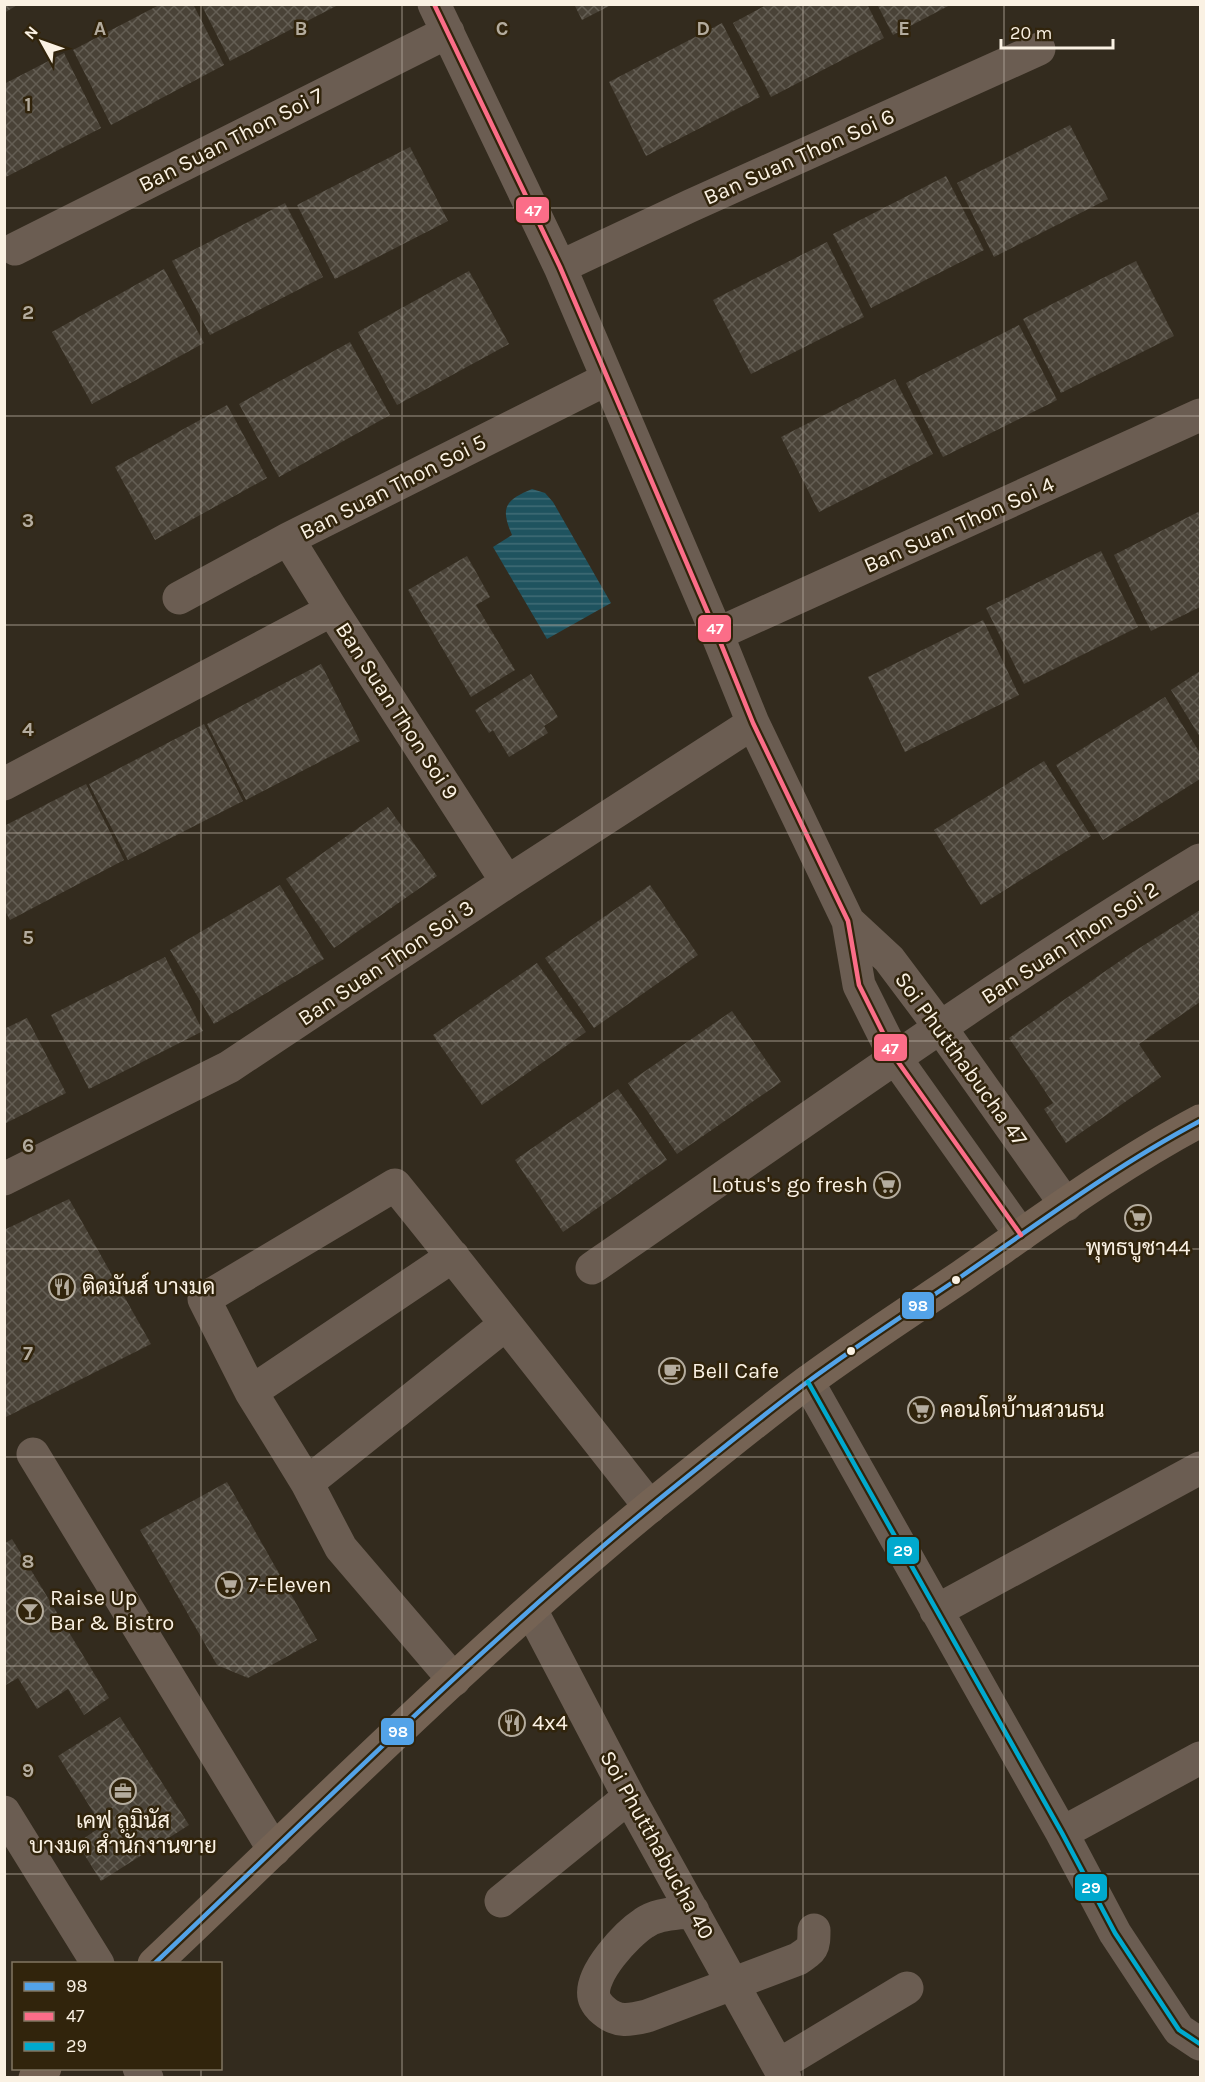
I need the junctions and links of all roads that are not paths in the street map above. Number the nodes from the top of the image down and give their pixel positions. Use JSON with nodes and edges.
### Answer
{"nodes":[{"id":1,"x":441,"y":18,"type":"edge"},
{"id":2,"x":1039,"y":49,"type":"dead end"},
{"id":3,"x":15,"y":249,"type":"dead end"},
{"id":4,"x":560,"y":267,"type":"junction"},
{"id":5,"x":607,"y":379,"type":"junction"},
{"id":6,"x":1200,"y":416,"type":"edge"},
{"id":7,"x":288,"y":539,"type":"junction"},
{"id":8,"x":179,"y":598,"type":"dead end"},
{"id":9,"x":332,"y":610,"type":"junction"},
{"id":10,"x":717,"y":634,"type":"junction"},
{"id":11,"x":753,"y":723,"type":"junction"},
{"id":12,"x":4,"y":784,"type":"edge"},
{"id":13,"x":1200,"y":860,"type":"edge"},
{"id":14,"x":507,"y":882,"type":"junction"},
{"id":15,"x":848,"y":921,"type":"junction"},
{"id":16,"x":940,"y":1027,"type":"junction"},
{"id":17,"x":896,"y":1059,"type":"junction"},
{"id":18,"x":1200,"y":1121,"type":"edge"},
{"id":19,"x":4,"y":1179,"type":"edge"},
{"id":20,"x":1066,"y":1205,"type":"junction"},
{"id":21,"x":1021,"y":1235,"type":"junction"},
{"id":22,"x":453,"y":1256,"type":"junction"},
{"id":23,"x":592,"y":1268,"type":"dead end"},
{"id":24,"x":506,"y":1324,"type":"junction"},
{"id":25,"x":808,"y":1382,"type":"junction"},
{"id":26,"x":251,"y":1392,"type":"junction"},
{"id":27,"x":33,"y":1454,"type":"dead end"},
{"id":28,"x":1200,"y":1468,"type":"edge"},
{"id":29,"x":307,"y":1484,"type":"junction"},
{"id":30,"x":650,"y":1507,"type":"junction"},
{"id":31,"x":531,"y":1610,"type":"junction"},
{"id":32,"x":936,"y":1611,"type":"junction"},
{"id":33,"x":454,"y":1680,"type":"junction"},
{"id":34,"x":1200,"y":1758,"type":"edge"},
{"id":35,"x":629,"y":1797,"type":"junction"},
{"id":36,"x":4,"y":1812,"type":"edge"},
{"id":37,"x":1062,"y":1833,"type":"junction"},
{"id":38,"x":274,"y":1850,"type":"junction"},
{"id":39,"x":501,"y":1901,"type":"dead end"},
{"id":40,"x":693,"y":1911,"type":"junction"},
{"id":41,"x":814,"y":1930,"type":"dead end"},
{"id":42,"x":97,"y":1962,"type":"edge"},
{"id":43,"x":156,"y":1962,"type":"edge"},
{"id":44,"x":733,"y":1983,"type":"junction"},
{"id":45,"x":907,"y":1988,"type":"dead end"},
{"id":46,"x":1200,"y":2044,"type":"edge"},
{"id":47,"x":782,"y":2071,"type":"edge"}],
"edges":[{"from":1,"to":3,"type":"street","name":"Ban Suan Thon Soi 7"},
{"from":1,"to":4,"type":"street","name":"Soi Phutthabucha 47"},
{"from":2,"to":4,"type":"street","name":"Ban Suan Thon Soi 6"},
{"from":4,"to":5,"type":"street","name":"Soi Phutthabucha 47"},
{"from":5,"to":7,"type":"street","name":"Ban Suan Thon Soi 5"},
{"from":5,"to":10,"type":"street","name":"Soi Phutthabucha 47"},
{"from":6,"to":10,"type":"street","name":"Ban Suan Thon Soi 4"},
{"from":7,"to":8,"type":"street","name":"Ban Suan Thon Soi 5"},
{"from":7,"to":9,"type":"street","name":"Ban Suan Thon Soi 9"},
{"from":9,"to":12,"type":"street"},
{"from":9,"to":14,"type":"street","name":"Ban Suan Thon Soi 9"},
{"from":10,"to":11,"type":"street","name":"Soi Phutthabucha 47"},
{"from":11,"to":14,"type":"street","name":"Ban Suan Thon Soi 3"},
{"from":11,"to":15,"type":"street","name":"Soi Phutthabucha 47"},
{"from":13,"to":16,"type":"street","name":"Ban Suan Thon Soi 2"},
{"from":14,"to":19,"type":"street","name":"Ban Suan Thon Soi 3"},
{"from":15,"to":16,"type":"street","name":"Soi Phutthabucha 47"},
{"from":15,"to":17,"type":"street","name":"Soi Phutthabucha 47"},
{"from":16,"to":17,"type":"street","name":"Ban Suan Thon Soi 2"},
{"from":16,"to":20,"type":"street","name":"Soi Phutthabucha 47"},
{"from":17,"to":21,"type":"street","name":"Soi Phutthabucha 47"},
{"from":17,"to":23,"type":"street","name":"Ban Suan Thon Soi 2"},
{"from":18,"to":20,"type":"main road"},
{"from":20,"to":21,"type":"main road"},
{"from":21,"to":25,"type":"main road"},
{"from":22,"to":24,"type":"street"},
{"from":22,"to":26,"type":"street"},
{"from":22,"to":26,"type":"street"},
{"from":24,"to":29,"type":"street"},
{"from":24,"to":30,"type":"street"},
{"from":25,"to":30,"type":"main road"},
{"from":25,"to":32,"type":"street"},
{"from":26,"to":29,"type":"street"},
{"from":27,"to":38,"type":"street"},
{"from":28,"to":32,"type":"street"},
{"from":29,"to":33,"type":"street"},
{"from":30,"to":31,"type":"main road"},
{"from":31,"to":33,"type":"main road"},
{"from":31,"to":35,"type":"street","name":"Soi Phutthabucha 40"},
{"from":32,"to":37,"type":"street"},
{"from":33,"to":38,"type":"main road"},
{"from":34,"to":37,"type":"street"},
{"from":35,"to":39,"type":"street"},
{"from":35,"to":40,"type":"street","name":"Soi Phutthabucha 40"},
{"from":36,"to":42,"type":"street"},
{"from":37,"to":46,"type":"street"},
{"from":38,"to":43,"type":"main road"},
{"from":40,"to":44,"type":"street","name":"Soi Phutthabucha 40"},
{"from":40,"to":44,"type":"street"},
{"from":41,"to":44,"type":"street"},
{"from":44,"to":47,"type":"street","name":"Soi Phutthabucha 40"},
{"from":45,"to":47,"type":"street"}]}
